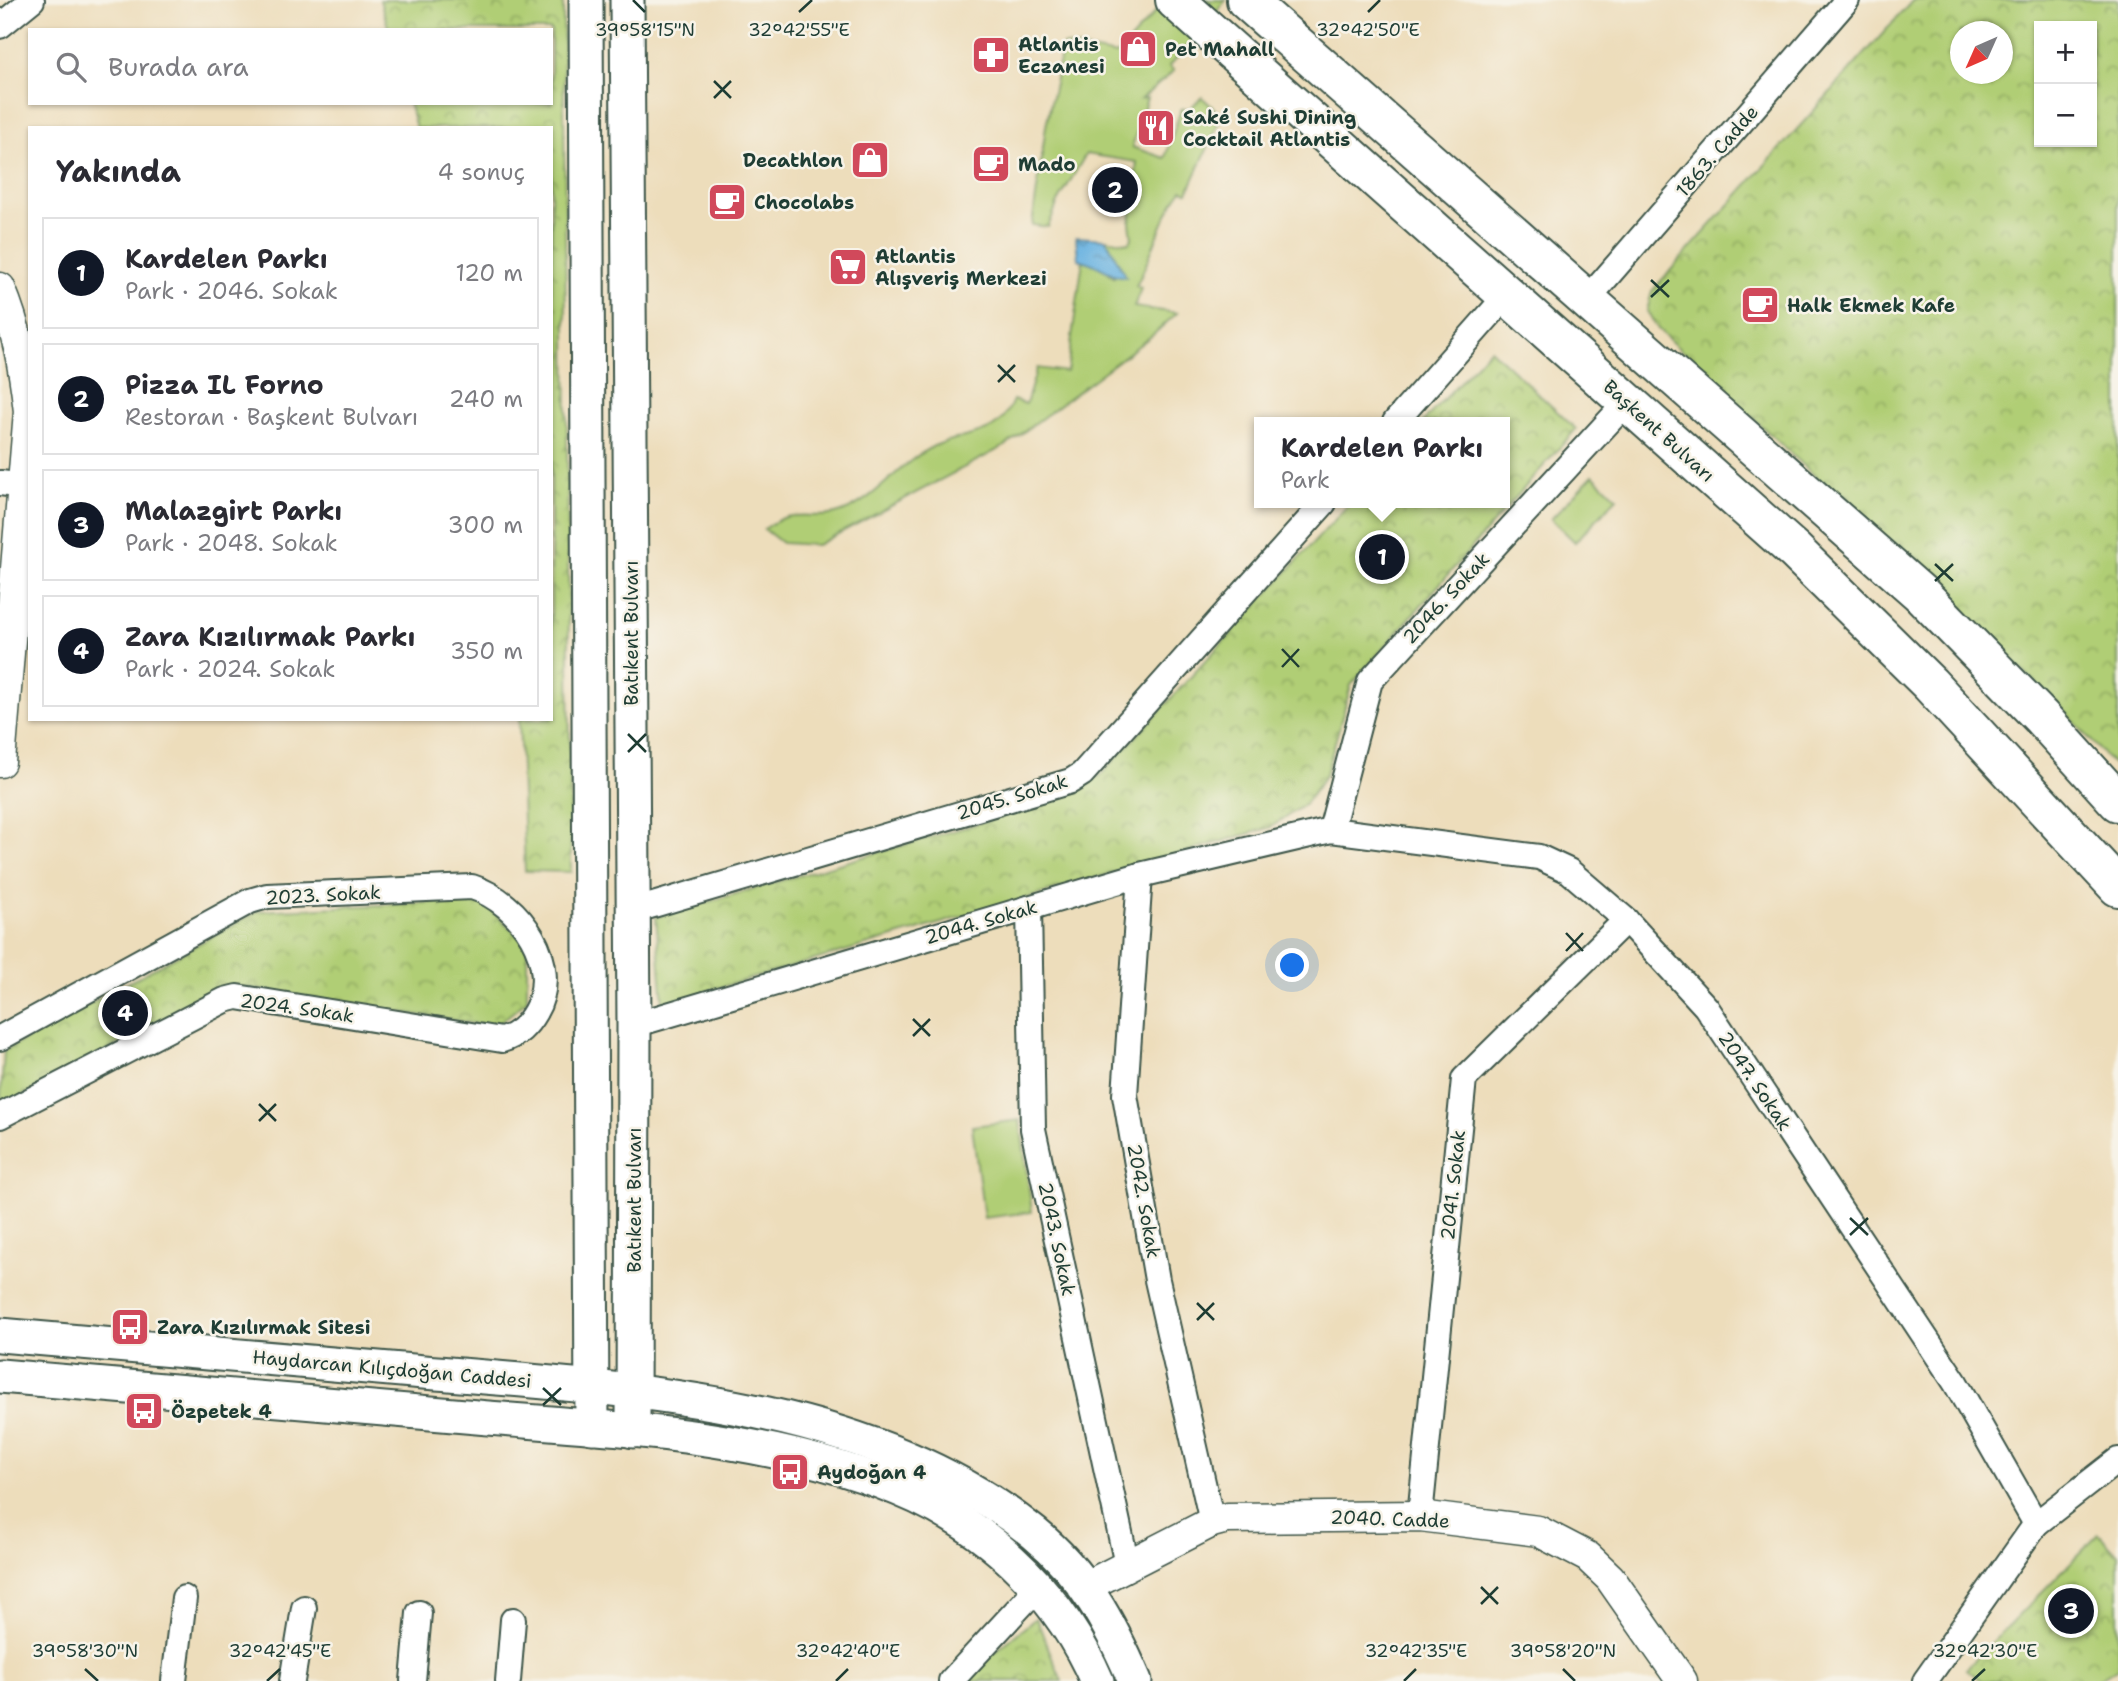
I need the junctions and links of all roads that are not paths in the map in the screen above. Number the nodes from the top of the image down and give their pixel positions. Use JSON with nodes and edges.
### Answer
{"nodes":[{"id":1,"x":32,"y":0,"type":"edge"},
{"id":2,"x":586,"y":0,"type":"edge"},
{"id":3,"x":627,"y":0,"type":"edge"},
{"id":4,"x":1175,"y":0,"type":"edge"},
{"id":5,"x":1246,"y":0,"type":"edge"},
{"id":6,"x":1847,"y":0,"type":"edge"},
{"id":7,"x":0,"y":26,"type":"edge"},
{"id":8,"x":0,"y":288,"type":"edge"},
{"id":9,"x":1507,"y":294,"type":"junction"},
{"id":10,"x":1586,"y":301,"type":"junction"},
{"id":11,"x":28,"y":402,"type":"edge"},
{"id":12,"x":1626,"y":403,"type":"junction"},
{"id":13,"x":28,"y":415,"type":"edge"},
{"id":14,"x":1399,"y":417,"type":"edge"},
{"id":15,"x":12,"y":484,"type":"edge"},
{"id":16,"x":1320,"y":508,"type":"edge"},
{"id":17,"x":15,"y":577,"type":"edge"},
{"id":18,"x":1,"y":749,"type":"edge"},
{"id":19,"x":2118,"y":802,"type":"edge"},
{"id":20,"x":1331,"y":830,"type":"junction"},
{"id":21,"x":1140,"y":875,"type":"junction"},
{"id":22,"x":2118,"y":887,"type":"edge"},
{"id":23,"x":1029,"y":908,"type":"junction"},
{"id":24,"x":633,"y":911,"type":"junction"},
{"id":25,"x":1626,"y":920,"type":"junction"},
{"id":26,"x":544,"y":981,"type":"joint"},
{"id":27,"x":592,"y":1025,"type":"junction"},
{"id":28,"x":634,"y":1025,"type":"junction"},
{"id":29,"x":0,"y":1038,"type":"edge"},
{"id":30,"x":0,"y":1116,"type":"edge"},
{"id":31,"x":0,"y":1335,"type":"edge"},
{"id":32,"x":0,"y":1376,"type":"edge"},
{"id":33,"x":592,"y":1386,"type":"junction"},
{"id":34,"x":635,"y":1392,"type":"junction"},
{"id":35,"x":592,"y":1427,"type":"junction"},
{"id":36,"x":633,"y":1431,"type":"junction"},
{"id":37,"x":2118,"y":1460,"type":"edge"},
{"id":38,"x":1420,"y":1516,"type":"junction"},
{"id":39,"x":1212,"y":1522,"type":"junction"},
{"id":40,"x":2036,"y":1524,"type":"junction"},
{"id":41,"x":1126,"y":1565,"type":"junction"},
{"id":42,"x":1087,"y":1586,"type":"junction"},
{"id":43,"x":1047,"y":1596,"type":"junction"},
{"id":44,"x":184,"y":1598,"type":"dead end"},
{"id":45,"x":304,"y":1608,"type":"dead end"},
{"id":46,"x":419,"y":1613,"type":"dead end"},
{"id":47,"x":513,"y":1620,"type":"dead end"},
{"id":48,"x":1932,"y":1678,"type":"edge"},
{"id":49,"x":174,"y":1681,"type":"edge"},
{"id":50,"x":292,"y":1681,"type":"edge"},
{"id":51,"x":413,"y":1681,"type":"edge"},
{"id":52,"x":508,"y":1681,"type":"edge"},
{"id":53,"x":951,"y":1681,"type":"edge"},
{"id":54,"x":1097,"y":1681,"type":"edge"},
{"id":55,"x":1135,"y":1681,"type":"edge"},
{"id":56,"x":1682,"y":1681,"type":"edge"}],
"edges":[{"from":1,"to":7,"type":"street"},
{"from":2,"to":27,"type":"main road"},
{"from":3,"to":24,"type":"main road","name":"Batıkent Bulvarı"},
{"from":4,"to":9,"type":"main road","name":"Başkent Bulvarı"},
{"from":5,"to":10,"type":"main road"},
{"from":6,"to":10,"type":"street","name":"1863. Cadde"},
{"from":8,"to":11,"type":"street"},
{"from":9,"to":12,"type":"main road","name":"Başkent Bulvarı"},
{"from":9,"to":14,"type":"street"},
{"from":10,"to":19,"type":"main road"},
{"from":12,"to":20,"type":"street","name":"2046. Sokak"},
{"from":12,"to":22,"type":"main road","name":"Başkent Bulvarı"},
{"from":13,"to":15,"type":"street"},
{"from":15,"to":17,"type":"street"},
{"from":16,"to":24,"type":"street","name":"2045. Sokak"},
{"from":17,"to":18,"type":"street"},
{"from":20,"to":21,"type":"street","name":"2044. Sokak"},
{"from":20,"to":25,"type":"street","name":"2047. Sokak"},
{"from":21,"to":23,"type":"street","name":"2044. Sokak"},
{"from":21,"to":39,"type":"street","name":"2042. Sokak"},
{"from":23,"to":28,"type":"street","name":"2044. Sokak"},
{"from":23,"to":41,"type":"street","name":"2043. Sokak"},
{"from":24,"to":28,"type":"main road","name":"Batıkent Bulvarı"},
{"from":25,"to":38,"type":"street","name":"2041. Sokak"},
{"from":25,"to":40,"type":"street","name":"2047. Sokak"},
{"from":26,"to":29,"type":"street","name":"2023. Sokak"},
{"from":26,"to":30,"type":"street","name":"2024. Sokak"},
{"from":27,"to":28,"type":"main road"},
{"from":27,"to":33,"type":"main road"},
{"from":28,"to":34,"type":"main road","name":"Batıkent Bulvarı"},
{"from":31,"to":33,"type":"main road","name":"Haydarcan Kılıçdoğan Caddesi"},
{"from":32,"to":35,"type":"main road"},
{"from":33,"to":34,"type":"main road","name":"Haydarcan Kılıçdoğan Caddesi"},
{"from":33,"to":35,"type":"main road"},
{"from":34,"to":36,"type":"main road","name":"Batıkent Bulvarı"},
{"from":34,"to":42,"type":"main road","name":"Haydarcan Kılıçdoğan Caddesi"},
{"from":35,"to":36,"type":"main road"},
{"from":36,"to":43,"type":"main road"},
{"from":37,"to":40,"type":"street"},
{"from":38,"to":39,"type":"street","name":"2040. Cadde"},
{"from":38,"to":56,"type":"street","name":"2040. Cadde"},
{"from":39,"to":41,"type":"street","name":"2040. Cadde"},
{"from":40,"to":48,"type":"street"},
{"from":41,"to":42,"type":"street","name":"2040. Cadde"},
{"from":42,"to":43,"type":"main road"},
{"from":42,"to":55,"type":"main road","name":"Haydarcan Kılıçdoğan Caddesi"},
{"from":43,"to":53,"type":"street"},
{"from":43,"to":54,"type":"main road"},
{"from":44,"to":49,"type":"street"},
{"from":45,"to":50,"type":"street"},
{"from":46,"to":51,"type":"street"},
{"from":47,"to":52,"type":"street"}]}
